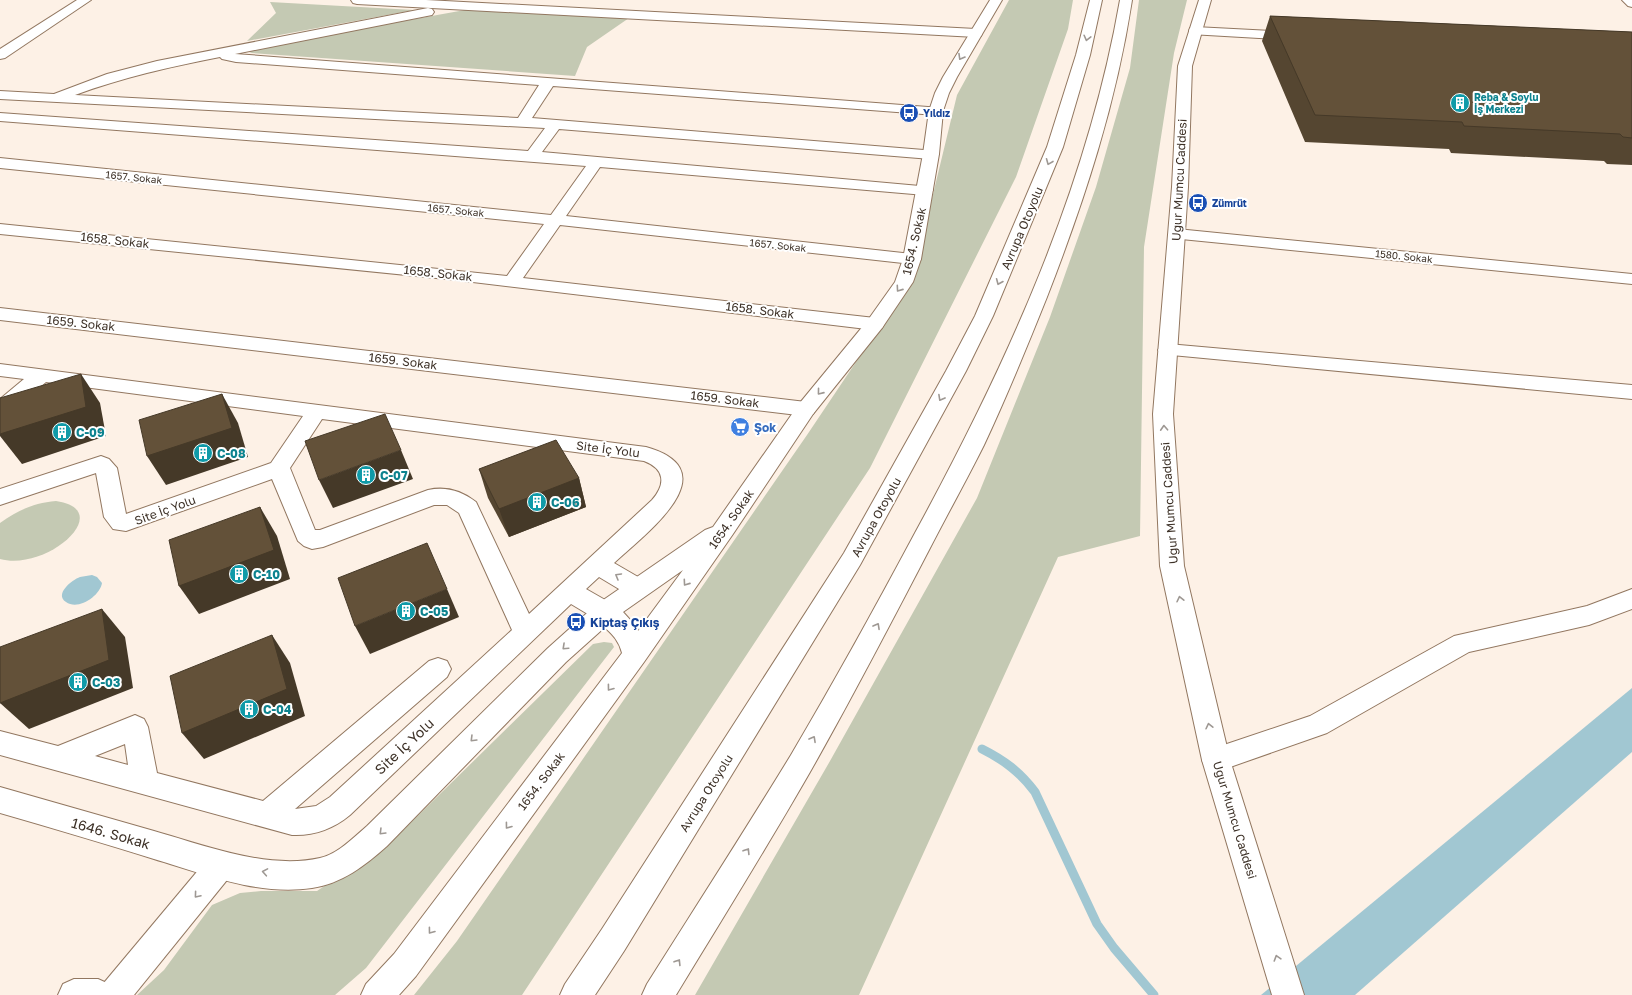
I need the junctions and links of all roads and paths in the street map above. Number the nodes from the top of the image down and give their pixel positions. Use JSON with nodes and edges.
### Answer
{"nodes":[{"id":1,"x":84,"y":0,"type":"edge"},
{"id":2,"x":357,"y":0,"type":"edge"},
{"id":3,"x":996,"y":0,"type":"edge"},
{"id":4,"x":1096,"y":0,"type":"edge"},
{"id":5,"x":1126,"y":0,"type":"edge"},
{"id":6,"x":1204,"y":0,"type":"edge"},
{"id":7,"x":1628,"y":0,"type":"edge"},
{"id":8,"x":1632,"y":3,"type":"edge"},
{"id":9,"x":461,"y":5,"type":"junction"},
{"id":10,"x":976,"y":32,"type":"junction"},
{"id":11,"x":1195,"y":32,"type":"junction"},
{"id":12,"x":1306,"y":36,"type":"edge"},
{"id":13,"x":223,"y":52,"type":"junction"},
{"id":14,"x":0,"y":55,"type":"edge"},
{"id":15,"x":550,"y":81,"type":"junction"},
{"id":16,"x":0,"y":95,"type":"edge"},
{"id":17,"x":49,"y":99,"type":"junction"},
{"id":18,"x":936,"y":111,"type":"junction"},
{"id":19,"x":0,"y":113,"type":"edge"},
{"id":20,"x":0,"y":118,"type":"edge"},
{"id":21,"x":522,"y":122,"type":"junction"},
{"id":22,"x":555,"y":124,"type":"junction"},
{"id":23,"x":931,"y":154,"type":"junction"},
{"id":24,"x":532,"y":156,"type":"junction"},
{"id":25,"x":596,"y":162,"type":"junction"},
{"id":26,"x":0,"y":163,"type":"edge"},
{"id":27,"x":925,"y":190,"type":"junction"},
{"id":28,"x":555,"y":220,"type":"junction"},
{"id":29,"x":0,"y":229,"type":"edge"},
{"id":30,"x":1177,"y":234,"type":"junction"},
{"id":31,"x":912,"y":259,"type":"junction"},
{"id":32,"x":1632,"y":279,"type":"edge"},
{"id":33,"x":512,"y":282,"type":"junction"},
{"id":34,"x":0,"y":314,"type":"edge"},
{"id":35,"x":875,"y":324,"type":"junction"},
{"id":36,"x":1168,"y":350,"type":"junction"},
{"id":37,"x":0,"y":370,"type":"edge"},
{"id":38,"x":42,"y":375,"type":"junction"},
{"id":39,"x":1632,"y":392,"type":"edge"},
{"id":40,"x":806,"y":409,"type":"junction"},
{"id":41,"x":0,"y":410,"type":"edge"},
{"id":42,"x":316,"y":412,"type":"junction"},
{"id":43,"x":279,"y":468,"type":"junction"},
{"id":44,"x":0,"y":497,"type":"edge"},
{"id":45,"x":725,"y":528,"type":"junction"},
{"id":46,"x":598,"y":564,"type":"junction"},
{"id":47,"x":637,"y":588,"type":"junction"},
{"id":48,"x":569,"y":591,"type":"junction"},
{"id":49,"x":1632,"y":599,"type":"edge"},
{"id":50,"x":604,"y":612,"type":"junction"},
{"id":51,"x":526,"y":632,"type":"junction"},
{"id":52,"x":635,"y":655,"type":"junction"},
{"id":53,"x":438,"y":669,"type":"dead end"},
{"id":54,"x":0,"y":743,"type":"edge"},
{"id":55,"x":58,"y":759,"type":"junction"},
{"id":56,"x":1216,"y":760,"type":"junction"},
{"id":57,"x":145,"y":782,"type":"junction"},
{"id":58,"x":0,"y":800,"type":"edge"},
{"id":59,"x":268,"y":815,"type":"junction"},
{"id":60,"x":222,"y":865,"type":"junction"},
{"id":61,"x":74,"y":995,"type":"edge"},
{"id":62,"x":98,"y":995,"type":"edge"},
{"id":63,"x":114,"y":995,"type":"edge"},
{"id":64,"x":377,"y":995,"type":"edge"},
{"id":65,"x":576,"y":995,"type":"edge"},
{"id":66,"x":658,"y":995,"type":"edge"},
{"id":67,"x":1288,"y":995,"type":"edge"}],
"edges":[{"from":1,"to":14,"type":"main road"},
{"from":2,"to":9,"type":"main road"},
{"from":3,"to":10,"type":"main road","name":"1654. Sokak"},
{"from":4,"to":65,"type":"main road","name":"Avrupa Otoyolu","one_way":true},
{"from":66,"to":5,"type":"main road","one_way":true},
{"from":6,"to":11,"type":"main road","name":"Uğur Mumcu Caddesi"},
{"from":7,"to":8,"type":"main road"},
{"from":9,"to":10,"type":"main road"},
{"from":9,"to":13,"type":"main road"},
{"from":10,"to":18,"type":"main road","name":"1654. Sokak","one_way":true},
{"from":11,"to":12,"type":"main road"},
{"from":11,"to":30,"type":"main road","name":"Uğur Mumcu Caddesi"},
{"from":13,"to":15,"type":"main road"},
{"from":13,"to":17,"type":"main road"},
{"from":15,"to":18,"type":"main road"},
{"from":15,"to":21,"type":"main road"},
{"from":16,"to":17,"type":"main road"},
{"from":17,"to":19,"type":"main road"},
{"from":17,"to":21,"type":"main road"},
{"from":18,"to":23,"type":"main road","name":"1654. Sokak"},
{"from":20,"to":24,"type":"main road"},
{"from":21,"to":22,"type":"main road"},
{"from":22,"to":23,"type":"main road"},
{"from":22,"to":24,"type":"main road"},
{"from":23,"to":27,"type":"main road","name":"1654. Sokak"},
{"from":24,"to":25,"type":"main road"},
{"from":25,"to":27,"type":"main road"},
{"from":25,"to":28,"type":"main road"},
{"from":26,"to":28,"type":"main road","name":"1657. Sokak"},
{"from":27,"to":31,"type":"main road","name":"1654. Sokak"},
{"from":28,"to":31,"type":"main road","name":"1657. Sokak"},
{"from":28,"to":33,"type":"main road"},
{"from":29,"to":33,"type":"main road","name":"1658. Sokak"},
{"from":30,"to":32,"type":"main road","name":"1580. Sokak"},
{"from":30,"to":36,"type":"main road","name":"Uğur Mumcu Caddesi"},
{"from":31,"to":35,"type":"main road","name":"1654. Sokak","one_way":true},
{"from":33,"to":35,"type":"main road","name":"1658. Sokak"},
{"from":34,"to":40,"type":"main road","name":"1659. Sokak"},
{"from":35,"to":40,"type":"main road","name":"1654. Sokak","one_way":true},
{"from":36,"to":39,"type":"main road"},
{"from":56,"to":36,"type":"main road","name":"Uğur Mumcu Caddesi","one_way":true},
{"from":37,"to":38,"type":"main road","name":"Site İç Yolu"},
{"from":38,"to":41,"type":"main road"},
{"from":38,"to":42,"type":"main road","name":"Site İç Yolu"},
{"from":40,"to":45,"type":"main road","name":"1654. Sokak"},
{"from":42,"to":43,"type":"main road"},
{"from":42,"to":46,"type":"main road","name":"Site İç Yolu"},
{"from":43,"to":44,"type":"main road","name":"Site İç Yolu"},
{"from":43,"to":51,"type":"main road"},
{"from":45,"to":47,"type":"main road","name":"1646. Sokak"},
{"from":45,"to":52,"type":"main road","name":"1654. Sokak","one_way":true},
{"from":47,"to":46,"type":"main road","one_way":true},
{"from":46,"to":48,"type":"main road","name":"Site İç Yolu"},
{"from":47,"to":50,"type":"main road","name":"1646. Sokak"},
{"from":48,"to":50,"type":"main road"},
{"from":48,"to":51,"type":"main road","name":"Site İç Yolu"},
{"from":49,"to":56,"type":"main road"},
{"from":50,"to":52,"type":"main road"},
{"from":50,"to":60,"type":"main road","name":"1646. Sokak","one_way":true},
{"from":51,"to":59,"type":"main road","name":"Site İç Yolu"},
{"from":52,"to":64,"type":"main road","name":"1654. Sokak","one_way":true},
{"from":53,"to":59,"type":"main road"},
{"from":54,"to":55,"type":"main road","name":"Site İç Yolu"},
{"from":55,"to":57,"type":"main road","name":"Site İç Yolu"},
{"from":55,"to":57,"type":"main road"},
{"from":67,"to":56,"type":"main road","name":"Uğur Mumcu Caddesi","one_way":true},
{"from":57,"to":59,"type":"main road","name":"Site İç Yolu"},
{"from":58,"to":60,"type":"main road","name":"1646. Sokak"},
{"from":60,"to":63,"type":"main road","one_way":true},
{"from":61,"to":62,"type":"main road"}]}
